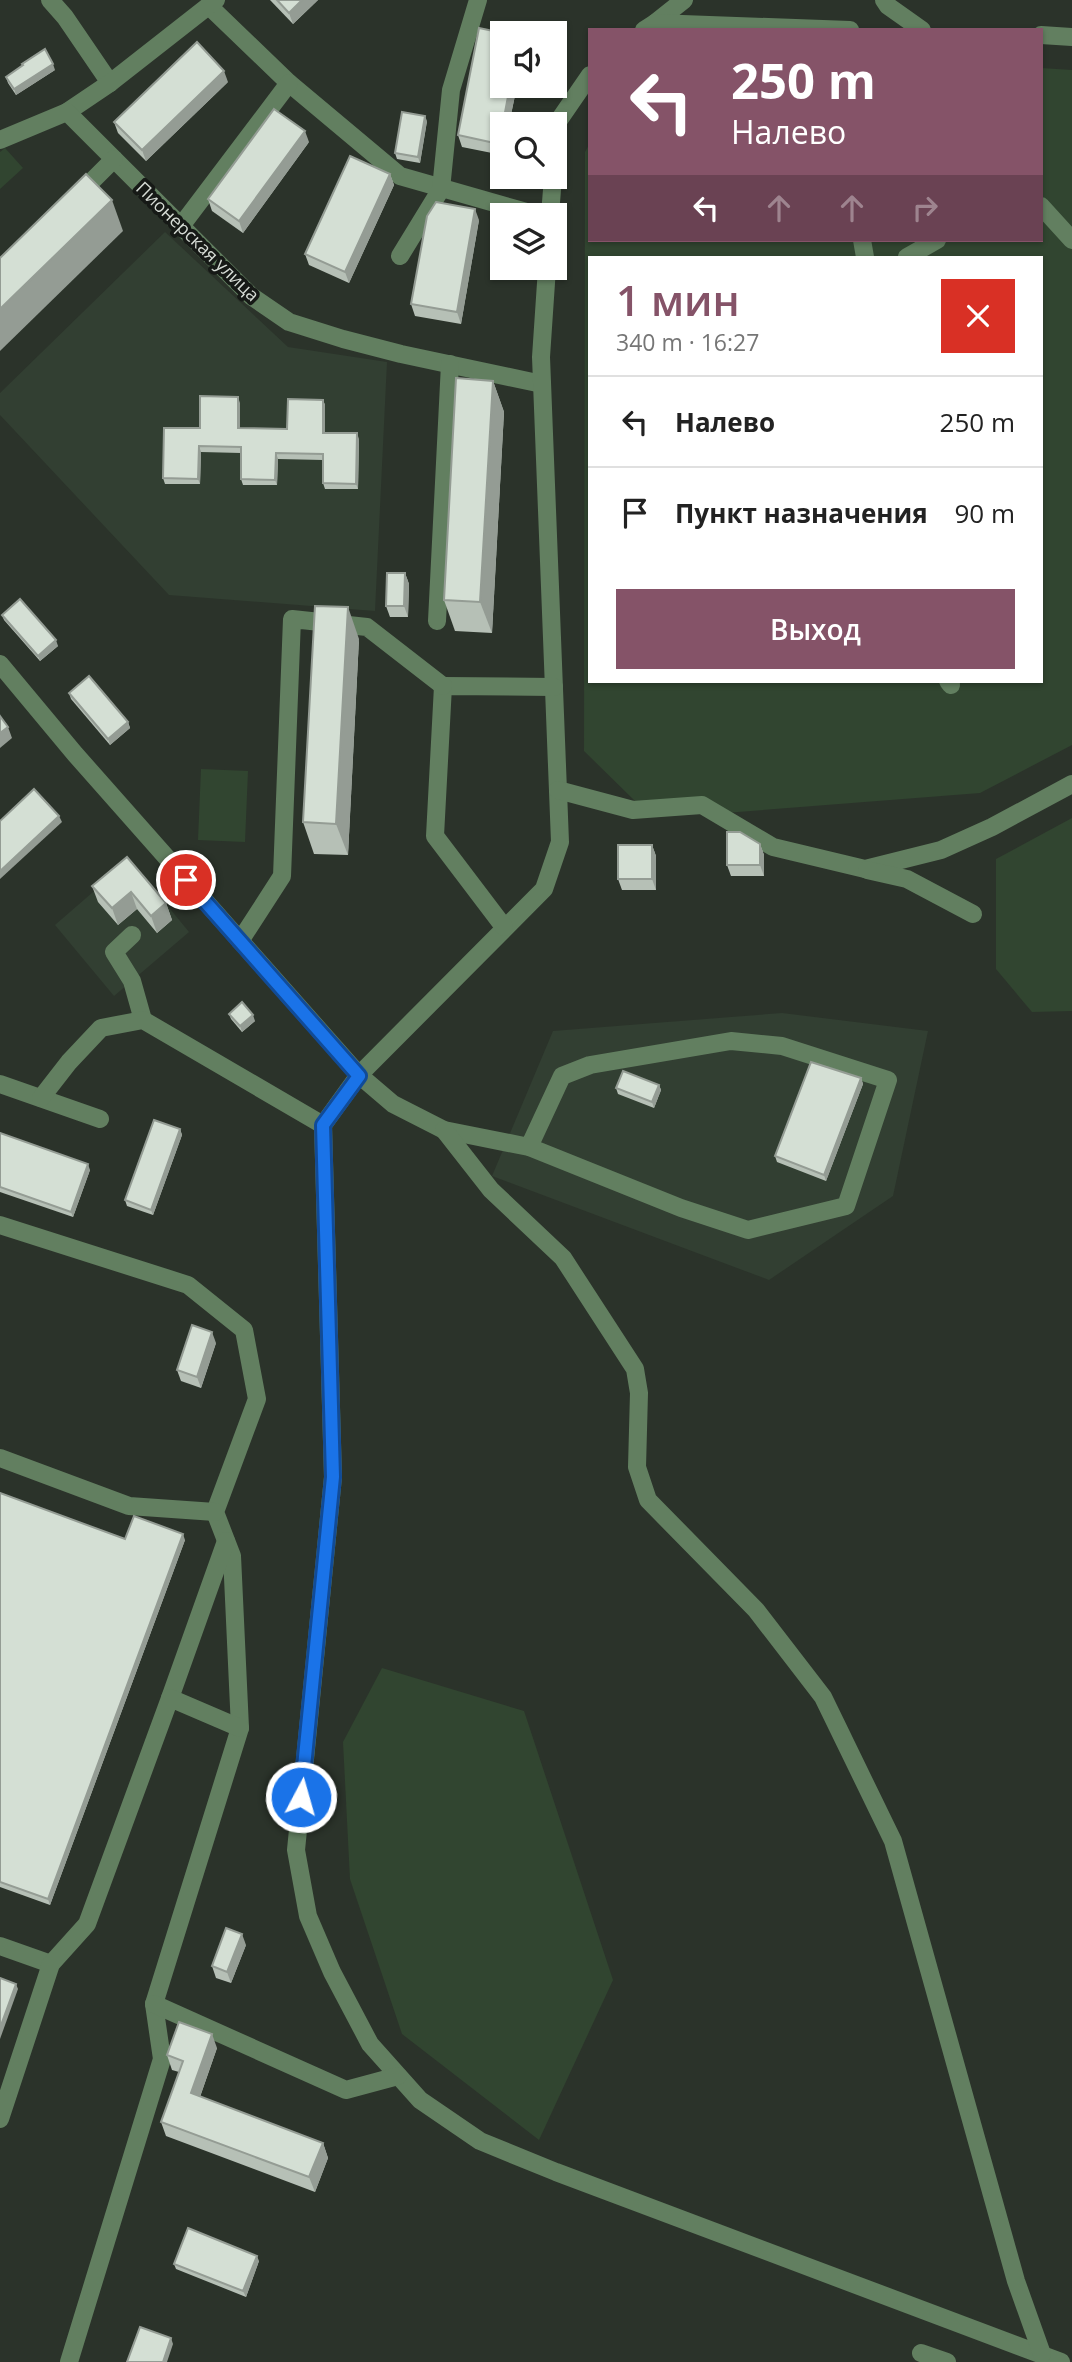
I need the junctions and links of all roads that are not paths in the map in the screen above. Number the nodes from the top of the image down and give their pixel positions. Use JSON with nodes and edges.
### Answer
{"nodes":[{"id":1,"x":50,"y":0,"type":"edge"},
{"id":2,"x":478,"y":0,"type":"edge"},
{"id":3,"x":684,"y":0,"type":"edge"},
{"id":4,"x":884,"y":0,"type":"edge"},
{"id":5,"x":213,"y":3,"type":"edge"},
{"id":6,"x":649,"y":26,"type":"edge"},
{"id":7,"x":771,"y":28,"type":"edge"},
{"id":8,"x":919,"y":28,"type":"edge"},
{"id":9,"x":1043,"y":35,"type":"edge"},
{"id":10,"x":1072,"y":37,"type":"edge"},
{"id":11,"x":588,"y":78,"type":"edge"},
{"id":12,"x":110,"y":83,"type":"junction"},
{"id":13,"x":289,"y":83,"type":"junction"},
{"id":14,"x":67,"y":112,"type":"junction"},
{"id":15,"x":565,"y":112,"type":"edge"},
{"id":16,"x":0,"y":140,"type":"edge"},
{"id":17,"x":114,"y":159,"type":"junction"},
{"id":18,"x":441,"y":189,"type":"junction"},
{"id":19,"x":493,"y":203,"type":"edge"},
{"id":20,"x":67,"y":205,"type":"edge"},
{"id":21,"x":1043,"y":208,"type":"edge"},
{"id":22,"x":181,"y":226,"type":"junction"},
{"id":23,"x":1072,"y":240,"type":"edge"},
{"id":24,"x":933,"y":242,"type":"edge"},
{"id":25,"x":908,"y":256,"type":"edge"},
{"id":26,"x":400,"y":257,"type":"dead end"},
{"id":27,"x":546,"y":280,"type":"edge"},
{"id":28,"x":450,"y":364,"type":"junction"},
{"id":29,"x":542,"y":384,"type":"junction"},
{"id":30,"x":437,"y":621,"type":"dead end"},
{"id":31,"x":0,"y":664,"type":"edge"},
{"id":32,"x":443,"y":686,"type":"junction"},
{"id":33,"x":554,"y":687,"type":"junction"},
{"id":34,"x":1072,"y":784,"type":"edge"},
{"id":35,"x":558,"y":790,"type":"junction"},
{"id":36,"x":864,"y":869,"type":"junction"},
{"id":37,"x":973,"y":914,"type":"dead end"},
{"id":38,"x":504,"y":927,"type":"junction"},
{"id":39,"x":132,"y":935,"type":"dead end"},
{"id":40,"x":240,"y":941,"type":"junction"},
{"id":41,"x":143,"y":1020,"type":"junction"},
{"id":42,"x":359,"y":1076,"type":"junction"},
{"id":43,"x":0,"y":1084,"type":"edge"},
{"id":44,"x":41,"y":1098,"type":"junction"},
{"id":45,"x":100,"y":1118,"type":"dead end"},
{"id":46,"x":323,"y":1125,"type":"junction"},
{"id":47,"x":444,"y":1130,"type":"junction"},
{"id":48,"x":529,"y":1147,"type":"junction"},
{"id":49,"x":0,"y":1225,"type":"edge"},
{"id":50,"x":0,"y":1458,"type":"edge"},
{"id":51,"x":215,"y":1512,"type":"junction"},
{"id":52,"x":226,"y":1541,"type":"junction"},
{"id":53,"x":170,"y":1698,"type":"junction"},
{"id":54,"x":240,"y":1728,"type":"junction"},
{"id":55,"x":0,"y":1946,"type":"edge"},
{"id":56,"x":51,"y":1964,"type":"junction"},
{"id":57,"x":155,"y":2004,"type":"junction"},
{"id":58,"x":398,"y":2076,"type":"junction"},
{"id":59,"x":0,"y":2119,"type":"edge"},
{"id":60,"x":921,"y":2353,"type":"dead end"},
{"id":61,"x":1042,"y":2354,"type":"junction"},
{"id":62,"x":69,"y":2362,"type":"edge"},
{"id":63,"x":947,"y":2362,"type":"edge"},
{"id":64,"x":1061,"y":2362,"type":"edge"}],
"edges":[{"from":1,"to":12,"type":"street"},
{"from":2,"to":18,"type":"street"},
{"from":3,"to":6,"type":"street"},
{"from":4,"to":8,"type":"street"},
{"from":5,"to":12,"type":"street"},
{"from":5,"to":13,"type":"street"},
{"from":6,"to":7,"type":"street"},
{"from":9,"to":10,"type":"street"},
{"from":11,"to":15,"type":"street"},
{"from":12,"to":14,"type":"street"},
{"from":13,"to":18,"type":"street"},
{"from":13,"to":22,"type":"street"},
{"from":14,"to":16,"type":"street"},
{"from":14,"to":17,"type":"street","name":"Пионерская улица"},
{"from":17,"to":20,"type":"street"},
{"from":17,"to":22,"type":"street","name":"Пионерская улица"},
{"from":18,"to":19,"type":"street"},
{"from":18,"to":26,"type":"street"},
{"from":21,"to":23,"type":"street"},
{"from":22,"to":28,"type":"street","name":"Пионерская улица"},
{"from":24,"to":25,"type":"street"},
{"from":27,"to":29,"type":"street"},
{"from":28,"to":29,"type":"street","name":"Пионерская улица"},
{"from":28,"to":30,"type":"street"},
{"from":29,"to":33,"type":"street"},
{"from":31,"to":40,"type":"street"},
{"from":32,"to":33,"type":"street"},
{"from":32,"to":38,"type":"street"},
{"from":32,"to":40,"type":"street"},
{"from":33,"to":35,"type":"street"},
{"from":34,"to":36,"type":"street"},
{"from":35,"to":36,"type":"street"},
{"from":35,"to":38,"type":"street"},
{"from":36,"to":37,"type":"street"},
{"from":38,"to":42,"type":"street"},
{"from":39,"to":41,"type":"street"},
{"from":40,"to":42,"type":"street"},
{"from":41,"to":44,"type":"street"},
{"from":41,"to":46,"type":"street"},
{"from":42,"to":46,"type":"street"},
{"from":42,"to":47,"type":"street"},
{"from":43,"to":44,"type":"street"},
{"from":44,"to":45,"type":"street"},
{"from":46,"to":58,"type":"street"},
{"from":47,"to":48,"type":"street"},
{"from":47,"to":61,"type":"street"},
{"from":48,"to":48,"type":"street"},
{"from":49,"to":51,"type":"street"},
{"from":50,"to":51,"type":"street"},
{"from":51,"to":52,"type":"street"},
{"from":52,"to":53,"type":"street"},
{"from":52,"to":54,"type":"street"},
{"from":53,"to":54,"type":"street"},
{"from":53,"to":56,"type":"street"},
{"from":54,"to":57,"type":"street"},
{"from":55,"to":56,"type":"street"},
{"from":56,"to":59,"type":"street"},
{"from":57,"to":58,"type":"street"},
{"from":57,"to":62,"type":"street"},
{"from":58,"to":61,"type":"street"},
{"from":60,"to":63,"type":"street"},
{"from":61,"to":64,"type":"street"}]}
